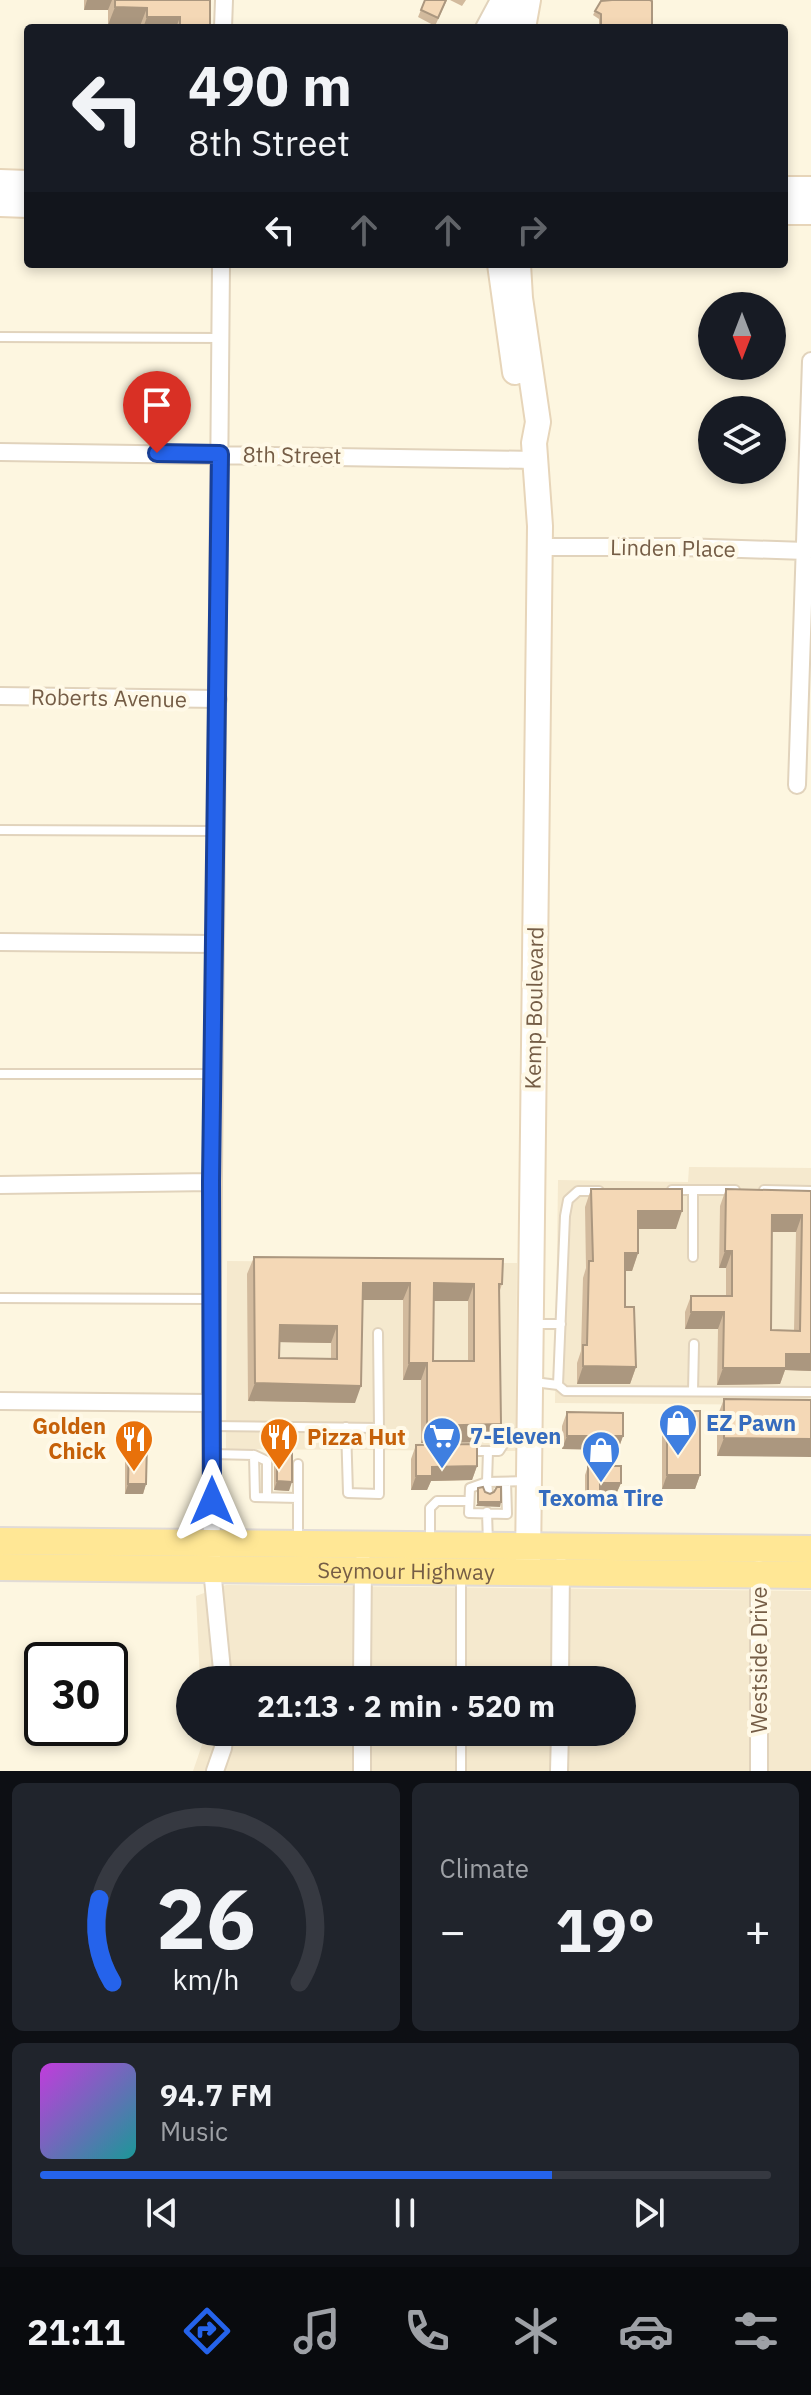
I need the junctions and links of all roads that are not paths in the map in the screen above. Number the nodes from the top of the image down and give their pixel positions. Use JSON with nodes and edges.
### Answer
{"nodes":[{"id":1,"x":224,"y":0,"type":"edge"},
{"id":2,"x":499,"y":0,"type":"edge"},
{"id":3,"x":508,"y":0,"type":"edge"},
{"id":4,"x":528,"y":0,"type":"edge"},
{"id":5,"x":223,"y":24,"type":"edge"},
{"id":6,"x":486,"y":24,"type":"edge"},
{"id":7,"x":503,"y":24,"type":"edge"},
{"id":8,"x":524,"y":24,"type":"edge"},
{"id":9,"x":0,"y":182,"type":"edge"},
{"id":10,"x":24,"y":183,"type":"edge"},
{"id":11,"x":788,"y":189,"type":"edge"},
{"id":12,"x":811,"y":189,"type":"edge"},
{"id":13,"x":0,"y":204,"type":"edge"},
{"id":14,"x":24,"y":205,"type":"edge"},
{"id":15,"x":788,"y":212,"type":"edge"},
{"id":16,"x":811,"y":212,"type":"edge"},
{"id":17,"x":221,"y":268,"type":"edge"},
{"id":18,"x":500,"y":268,"type":"edge"},
{"id":19,"x":518,"y":268,"type":"edge"},
{"id":20,"x":0,"y":337,"type":"edge"},
{"id":21,"x":220,"y":338,"type":"junction"},
{"id":22,"x":811,"y":361,"type":"edge"},
{"id":23,"x":534,"y":451,"type":"junction"},
{"id":24,"x":0,"y":452,"type":"edge"},
{"id":25,"x":220,"y":454,"type":"junction"},
{"id":26,"x":539,"y":547,"type":"junction"},
{"id":27,"x":806,"y":551,"type":"junction"},
{"id":28,"x":0,"y":696,"type":"edge"},
{"id":29,"x":218,"y":699,"type":"junction"},
{"id":30,"x":797,"y":785,"type":"dead end"},
{"id":31,"x":0,"y":830,"type":"edge"},
{"id":32,"x":216,"y":831,"type":"junction"},
{"id":33,"x":0,"y":942,"type":"edge"},
{"id":34,"x":214,"y":944,"type":"junction"},
{"id":35,"x":0,"y":1074,"type":"edge"},
{"id":36,"x":214,"y":1074,"type":"junction"},
{"id":37,"x":211,"y":1182,"type":"junction"},
{"id":38,"x":0,"y":1185,"type":"edge"},
{"id":39,"x":664,"y":1190,"type":"edge"},
{"id":40,"x":693,"y":1190,"type":"junction"},
{"id":41,"x":607,"y":1191,"type":"edge"},
{"id":42,"x":811,"y":1191,"type":"edge"},
{"id":43,"x":693,"y":1257,"type":"dead end"},
{"id":44,"x":0,"y":1298,"type":"edge"},
{"id":45,"x":211,"y":1299,"type":"junction"},
{"id":46,"x":561,"y":1324,"type":"junction"},
{"id":47,"x":530,"y":1325,"type":"junction"},
{"id":48,"x":378,"y":1333,"type":"dead end"},
{"id":49,"x":694,"y":1344,"type":"dead end"},
{"id":50,"x":529,"y":1381,"type":"junction"},
{"id":51,"x":558,"y":1385,"type":"junction"},
{"id":52,"x":693,"y":1391,"type":"junction"},
{"id":53,"x":811,"y":1392,"type":"edge"},
{"id":54,"x":0,"y":1401,"type":"edge"},
{"id":55,"x":211,"y":1403,"type":"junction"},
{"id":56,"x":211,"y":1426,"type":"junction"},
{"id":57,"x":346,"y":1427,"type":"junction"},
{"id":58,"x":379,"y":1428,"type":"junction"},
{"id":59,"x":529,"y":1433,"type":"junction"},
{"id":60,"x":460,"y":1451,"type":"edge"},
{"id":61,"x":488,"y":1451,"type":"junction"},
{"id":62,"x":212,"y":1454,"type":"junction"},
{"id":63,"x":298,"y":1464,"type":"dead end"},
{"id":64,"x":517,"y":1482,"type":"junction"},
{"id":65,"x":487,"y":1487,"type":"junction"},
{"id":66,"x":298,"y":1498,"type":"junction"},
{"id":67,"x":469,"y":1501,"type":"junction"},
{"id":68,"x":488,"y":1514,"type":"junction"},
{"id":69,"x":0,"y":1541,"type":"edge"},
{"id":70,"x":298,"y":1544,"type":"junction"},
{"id":71,"x":363,"y":1545,"type":"junction"},
{"id":72,"x":430,"y":1545,"type":"junction"},
{"id":73,"x":488,"y":1545,"type":"junction"},
{"id":74,"x":528,"y":1546,"type":"junction"},
{"id":75,"x":561,"y":1546,"type":"junction"},
{"id":76,"x":759,"y":1548,"type":"junction"},
{"id":77,"x":811,"y":1549,"type":"edge"},
{"id":78,"x":212,"y":1556,"type":"junction"},
{"id":79,"x":0,"y":1567,"type":"edge"},
{"id":80,"x":363,"y":1572,"type":"junction"},
{"id":81,"x":461,"y":1572,"type":"junction"},
{"id":82,"x":527,"y":1573,"type":"junction"},
{"id":83,"x":561,"y":1574,"type":"junction"},
{"id":84,"x":759,"y":1575,"type":"junction"},
{"id":85,"x":811,"y":1575,"type":"edge"},
{"id":86,"x":222,"y":1666,"type":"edge"},
{"id":87,"x":362,"y":1666,"type":"edge"},
{"id":88,"x":461,"y":1666,"type":"edge"},
{"id":89,"x":560,"y":1666,"type":"edge"},
{"id":90,"x":223,"y":1746,"type":"edge"},
{"id":91,"x":362,"y":1746,"type":"edge"},
{"id":92,"x":461,"y":1746,"type":"edge"},
{"id":93,"x":560,"y":1746,"type":"edge"},
{"id":94,"x":215,"y":1771,"type":"edge"},
{"id":95,"x":362,"y":1771,"type":"edge"},
{"id":96,"x":461,"y":1771,"type":"edge"},
{"id":97,"x":559,"y":1771,"type":"edge"},
{"id":98,"x":759,"y":1771,"type":"edge"}],
"edges":[{"from":1,"to":5,"type":"street"},
{"from":2,"to":6,"type":"street"},
{"from":3,"to":7,"type":"main road"},
{"from":4,"to":8,"type":"main road"},
{"from":9,"to":10,"type":"main road"},
{"from":11,"to":12,"type":"main road"},
{"from":13,"to":14,"type":"main road"},
{"from":15,"to":16,"type":"main road"},
{"from":17,"to":21,"type":"street"},
{"from":18,"to":23,"type":"main road","name":"Kemp Boulevard"},
{"from":19,"to":23,"type":"main road","name":"Kemp Boulevard"},
{"from":20,"to":21,"type":"lane"},
{"from":21,"to":25,"type":"street"},
{"from":22,"to":27,"type":"street"},
{"from":23,"to":25,"type":"street","name":"8th Street"},
{"from":23,"to":26,"type":"main road","name":"Kemp Boulevard"},
{"from":24,"to":25,"type":"street","name":"8th Street"},
{"from":25,"to":29,"type":"street"},
{"from":26,"to":27,"type":"street","name":"Linden Place"},
{"from":26,"to":47,"type":"main road","name":"Kemp Boulevard"},
{"from":27,"to":30,"type":"street"},
{"from":28,"to":29,"type":"street","name":"Roberts Avenue"},
{"from":29,"to":32,"type":"street"},
{"from":31,"to":32,"type":"lane"},
{"from":32,"to":34,"type":"street"},
{"from":33,"to":34,"type":"street"},
{"from":34,"to":36,"type":"street"},
{"from":35,"to":36,"type":"lane"},
{"from":36,"to":37,"type":"street"},
{"from":37,"to":38,"type":"street"},
{"from":37,"to":45,"type":"street"},
{"from":39,"to":40,"type":"lane"},
{"from":40,"to":42,"type":"lane"},
{"from":40,"to":43,"type":"lane"},
{"from":41,"to":46,"type":"lane"},
{"from":44,"to":45,"type":"lane"},
{"from":45,"to":55,"type":"street"},
{"from":46,"to":47,"type":"lane"},
{"from":46,"to":51,"type":"lane"},
{"from":47,"to":50,"type":"main road","name":"Kemp Boulevard"},
{"from":48,"to":58,"type":"lane"},
{"from":49,"to":52,"type":"lane"},
{"from":50,"to":51,"type":"lane"},
{"from":50,"to":59,"type":"main road","name":"Kemp Boulevard"},
{"from":51,"to":52,"type":"lane"},
{"from":52,"to":53,"type":"lane"},
{"from":54,"to":55,"type":"street"},
{"from":55,"to":56,"type":"street"},
{"from":56,"to":57,"type":"lane"},
{"from":56,"to":62,"type":"street"},
{"from":57,"to":58,"type":"lane"},
{"from":57,"to":58,"type":"lane"},
{"from":59,"to":61,"type":"lane"},
{"from":59,"to":64,"type":"main road","name":"Kemp Boulevard"},
{"from":60,"to":61,"type":"lane"},
{"from":61,"to":65,"type":"lane"},
{"from":62,"to":66,"type":"lane"},
{"from":62,"to":78,"type":"street"},
{"from":63,"to":66,"type":"lane"},
{"from":64,"to":65,"type":"lane"},
{"from":64,"to":68,"type":"lane"},
{"from":64,"to":74,"type":"main road","name":"Kemp Boulevard"},
{"from":65,"to":67,"type":"lane"},
{"from":66,"to":70,"type":"lane"},
{"from":67,"to":68,"type":"lane"},
{"from":67,"to":72,"type":"lane"},
{"from":68,"to":73,"type":"lane"},
{"from":69,"to":78,"type":"main road","name":"Seymour Highway"},
{"from":70,"to":71,"type":"main road","name":"Seymour Highway"},
{"from":70,"to":78,"type":"main road","name":"Seymour Highway"},
{"from":71,"to":72,"type":"main road","name":"Seymour Highway"},
{"from":71,"to":80,"type":"street"},
{"from":72,"to":73,"type":"main road","name":"Seymour Highway"},
{"from":73,"to":74,"type":"main road","name":"Seymour Highway"},
{"from":74,"to":75,"type":"main road","name":"Seymour Highway"},
{"from":74,"to":82,"type":"main road","name":"Kemp Boulevard"},
{"from":75,"to":76,"type":"main road","name":"Seymour Highway"},
{"from":75,"to":83,"type":"street"},
{"from":76,"to":77,"type":"main road","name":"Seymour Highway"},
{"from":76,"to":84,"type":"street","name":"Westside Drive"},
{"from":78,"to":79,"type":"main road","name":"Seymour Highway"},
{"from":78,"to":80,"type":"main road","name":"Seymour Highway"},
{"from":78,"to":86,"type":"street"},
{"from":80,"to":81,"type":"main road","name":"Seymour Highway"},
{"from":80,"to":87,"type":"street"},
{"from":81,"to":82,"type":"main road","name":"Seymour Highway"},
{"from":81,"to":88,"type":"lane"},
{"from":82,"to":83,"type":"main road","name":"Seymour Highway"},
{"from":83,"to":84,"type":"main road","name":"Seymour Highway"},
{"from":83,"to":89,"type":"street"},
{"from":84,"to":85,"type":"main road","name":"Seymour Highway"},
{"from":84,"to":98,"type":"street","name":"Westside Drive"},
{"from":90,"to":94,"type":"street"},
{"from":91,"to":95,"type":"street"},
{"from":92,"to":96,"type":"lane"},
{"from":93,"to":97,"type":"street"}]}
